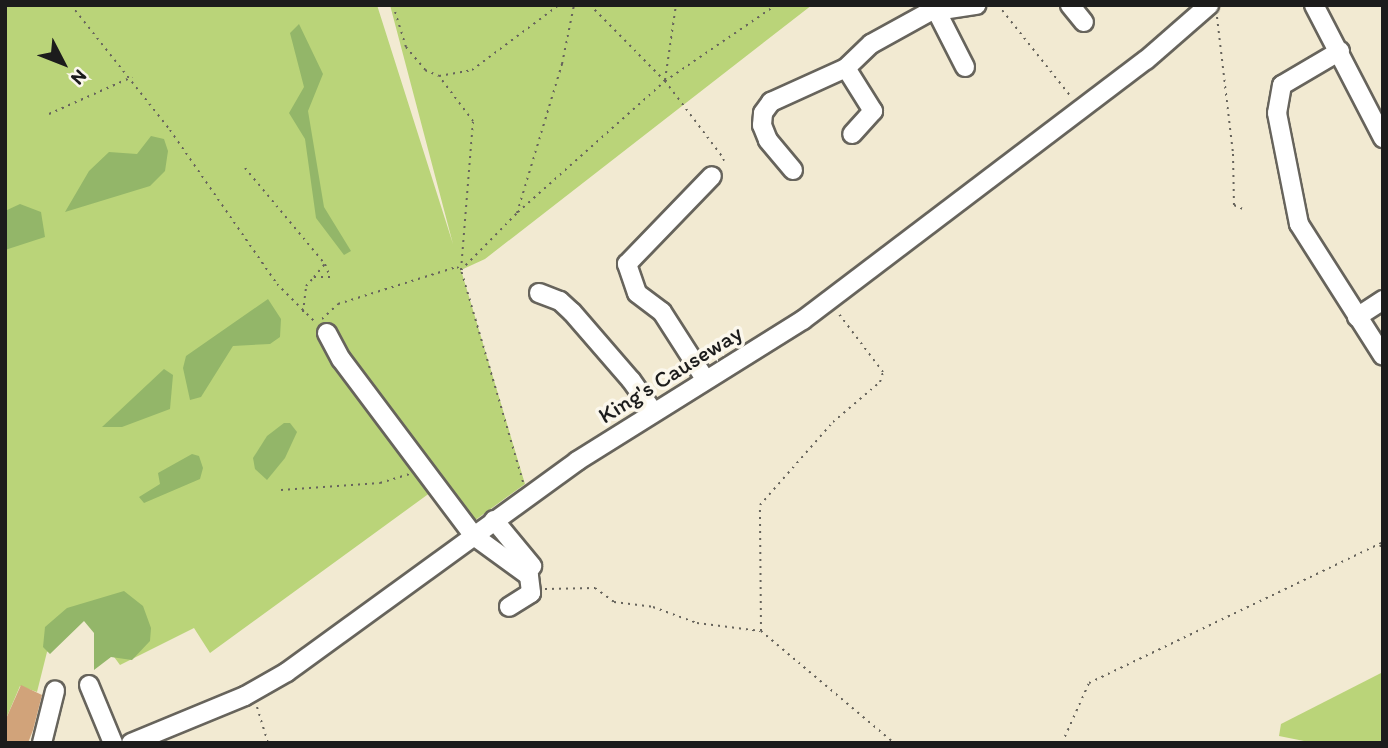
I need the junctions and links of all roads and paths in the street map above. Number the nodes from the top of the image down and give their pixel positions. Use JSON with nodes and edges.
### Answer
{"nodes":[{"id":1,"x":71,"y":5,"type":"edge"},
{"id":2,"x":393,"y":5,"type":"edge"},
{"id":3,"x":559,"y":5,"type":"edge"},
{"id":4,"x":574,"y":5,"type":"edge"},
{"id":5,"x":590,"y":5,"type":"edge"},
{"id":6,"x":676,"y":5,"type":"edge"},
{"id":7,"x":776,"y":5,"type":"edge"},
{"id":8,"x":976,"y":5,"type":"edge"},
{"id":9,"x":998,"y":5,"type":"edge"},
{"id":10,"x":1070,"y":5,"type":"edge"},
{"id":11,"x":1314,"y":5,"type":"edge"},
{"id":12,"x":1213,"y":9,"type":"edge"},
{"id":13,"x":936,"y":10,"type":"junction"},
{"id":14,"x":1084,"y":22,"type":"dead end"},
{"id":15,"x":1340,"y":51,"type":"junction"},
{"id":16,"x":965,"y":67,"type":"dead end"},
{"id":17,"x":846,"y":68,"type":"junction"},
{"id":18,"x":439,"y":76,"type":"junction"},
{"id":19,"x":132,"y":77,"type":"dead end"},
{"id":20,"x":128,"y":79,"type":"junction"},
{"id":21,"x":665,"y":81,"type":"junction"},
{"id":22,"x":1081,"y":110,"type":"junction"},
{"id":23,"x":49,"y":114,"type":"dead end"},
{"id":24,"x":852,"y":134,"type":"dead end"},
{"id":25,"x":1383,"y":138,"type":"edge"},
{"id":26,"x":245,"y":168,"type":"dead end"},
{"id":27,"x":797,"y":172,"type":"dead end"},
{"id":28,"x":712,"y":176,"type":"joint"},
{"id":29,"x":1243,"y":209,"type":"dead end"},
{"id":30,"x":517,"y":213,"type":"junction"},
{"id":31,"x":325,"y":264,"type":"junction"},
{"id":32,"x":461,"y":270,"type":"junction"},
{"id":33,"x":314,"y":276,"type":"junction"},
{"id":34,"x":539,"y":293,"type":"dead end"},
{"id":35,"x":1383,"y":300,"type":"edge"},
{"id":36,"x":830,"y":302,"type":"junction"},
{"id":37,"x":303,"y":313,"type":"junction"},
{"id":38,"x":1357,"y":317,"type":"junction"},
{"id":39,"x":322,"y":329,"type":"junction"},
{"id":40,"x":1383,"y":356,"type":"edge"},
{"id":41,"x":705,"y":379,"type":"junction"},
{"id":42,"x":653,"y":412,"type":"junction"},
{"id":43,"x":424,"y":470,"type":"junction"},
{"id":44,"x":281,"y":490,"type":"dead end"},
{"id":45,"x":527,"y":497,"type":"junction"},
{"id":46,"x":494,"y":520,"type":"junction"},
{"id":47,"x":474,"y":536,"type":"junction"},
{"id":48,"x":1381,"y":543,"type":"edge"},
{"id":49,"x":1383,"y":551,"type":"edge"},
{"id":50,"x":537,"y":581,"type":"junction"},
{"id":51,"x":509,"y":607,"type":"dead end"},
{"id":52,"x":761,"y":631,"type":"junction"},
{"id":53,"x":89,"y":685,"type":"dead end"},
{"id":54,"x":55,"y":691,"type":"dead end"},
{"id":55,"x":253,"y":692,"type":"junction"},
{"id":56,"x":42,"y":743,"type":"edge"},
{"id":57,"x":113,"y":743,"type":"edge"},
{"id":58,"x":131,"y":743,"type":"edge"},
{"id":59,"x":268,"y":743,"type":"edge"},
{"id":60,"x":894,"y":743,"type":"edge"},
{"id":61,"x":1062,"y":743,"type":"edge"}],
"edges":[{"from":1,"to":20,"type":"path"},
{"from":2,"to":18,"type":"path"},
{"from":3,"to":18,"type":"path"},
{"from":4,"to":30,"type":"path"},
{"from":5,"to":21,"type":"path"},
{"from":6,"to":21,"type":"path"},
{"from":7,"to":21,"type":"path"},
{"from":8,"to":13,"type":"street"},
{"from":9,"to":22,"type":"path"},
{"from":10,"to":14,"type":"street"},
{"from":11,"to":15,"type":"street"},
{"from":12,"to":22,"type":"street","name":"King's Causeway"},
{"from":12,"to":29,"type":"path"},
{"from":13,"to":16,"type":"street"},
{"from":13,"to":17,"type":"street"},
{"from":15,"to":25,"type":"street"},
{"from":15,"to":38,"type":"street"},
{"from":17,"to":24,"type":"street"},
{"from":17,"to":27,"type":"street"},
{"from":18,"to":32,"type":"path"},
{"from":19,"to":20,"type":"path"},
{"from":20,"to":23,"type":"path"},
{"from":20,"to":37,"type":"path"},
{"from":21,"to":28,"type":"path"},
{"from":21,"to":30,"type":"path"},
{"from":22,"to":36,"type":"street","name":"King's Causeway"},
{"from":26,"to":31,"type":"path"},
{"from":28,"to":41,"type":"street"},
{"from":30,"to":32,"type":"path"},
{"from":31,"to":33,"type":"path"},
{"from":31,"to":33,"type":"path"},
{"from":32,"to":39,"type":"path"},
{"from":32,"to":45,"type":"path"},
{"from":33,"to":37,"type":"path"},
{"from":34,"to":42,"type":"street"},
{"from":35,"to":38,"type":"street"},
{"from":36,"to":41,"type":"street","name":"King's Causeway"},
{"from":36,"to":52,"type":"path"},
{"from":37,"to":39,"type":"path"},
{"from":38,"to":40,"type":"street"},
{"from":39,"to":43,"type":"street"},
{"from":41,"to":42,"type":"street","name":"King's Causeway"},
{"from":42,"to":45,"type":"street","name":"King's Causeway"},
{"from":43,"to":44,"type":"path"},
{"from":43,"to":47,"type":"street"},
{"from":45,"to":46,"type":"street","name":"King's Causeway"},
{"from":46,"to":47,"type":"street","name":"King's Causeway"},
{"from":46,"to":50,"type":"street"},
{"from":47,"to":50,"type":"street"},
{"from":47,"to":55,"type":"street","name":"King's Causeway"},
{"from":48,"to":49,"type":"path"},
{"from":48,"to":61,"type":"path"},
{"from":50,"to":51,"type":"street"},
{"from":50,"to":52,"type":"path"},
{"from":52,"to":60,"type":"path"},
{"from":53,"to":57,"type":"street"},
{"from":54,"to":56,"type":"street"},
{"from":55,"to":58,"type":"street","name":"King's Causeway"},
{"from":55,"to":59,"type":"path"}]}
